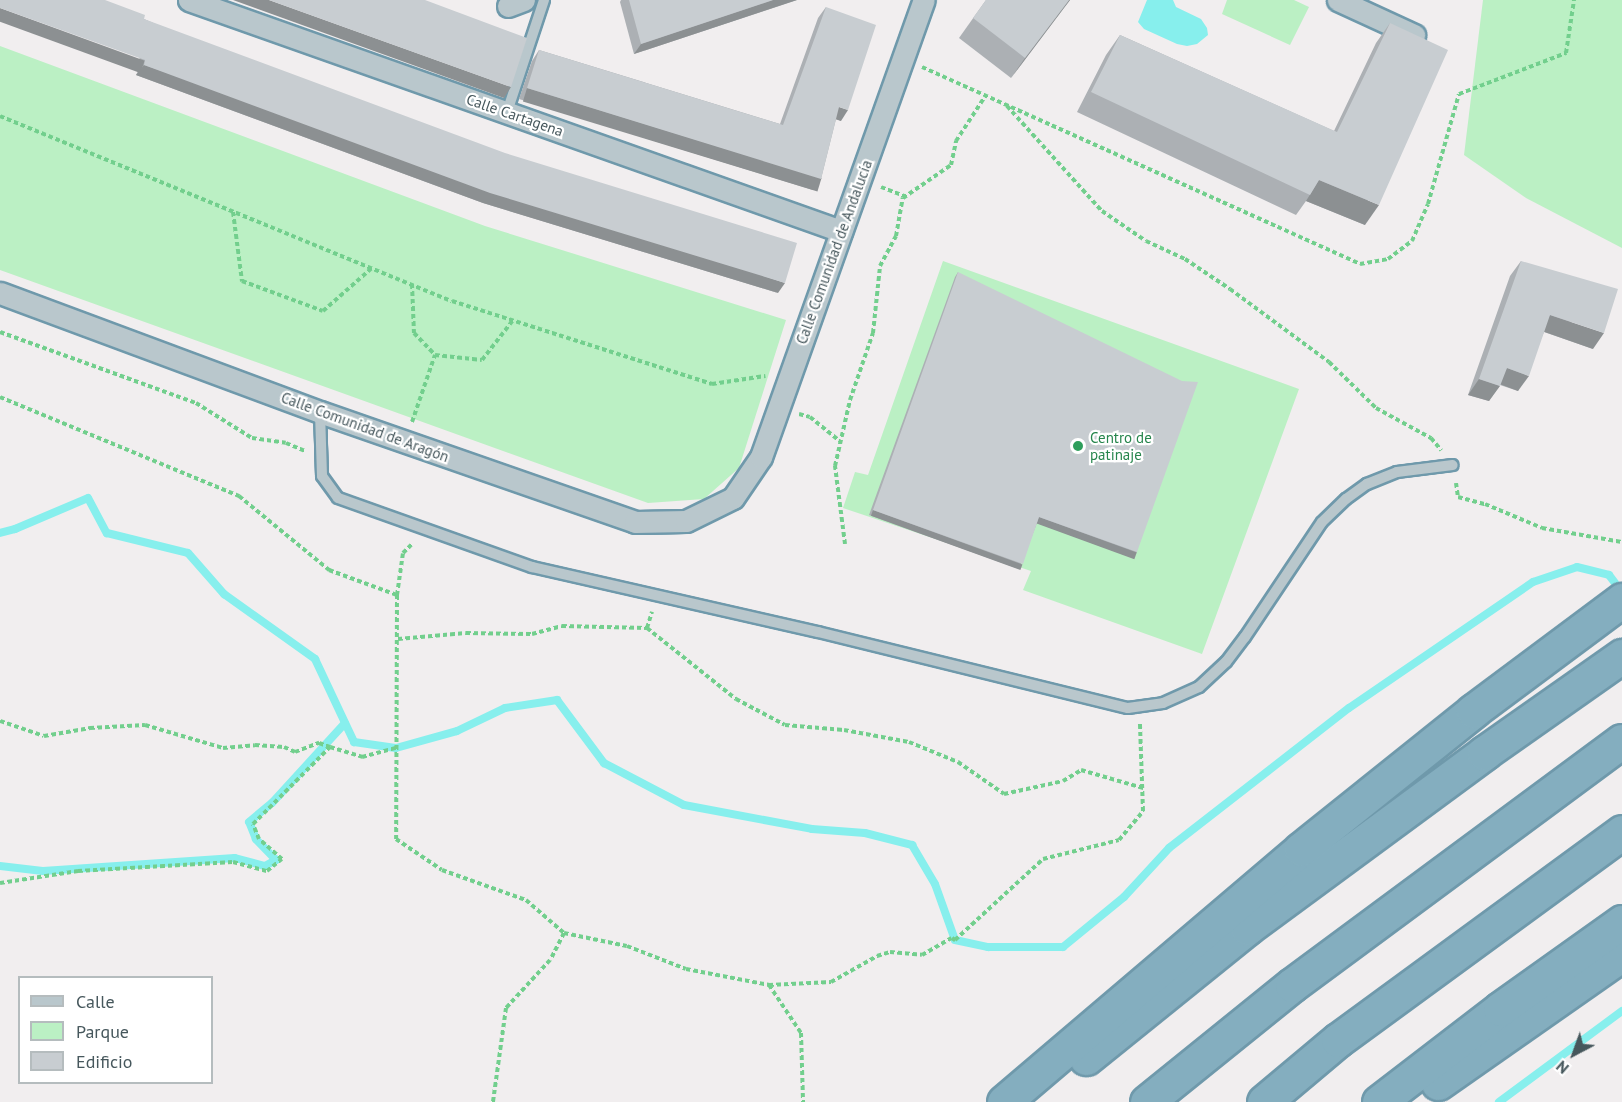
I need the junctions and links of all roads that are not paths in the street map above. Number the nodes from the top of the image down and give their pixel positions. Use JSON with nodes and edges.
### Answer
{"nodes":[{"id":1,"x":189,"y":0,"type":"edge"},
{"id":2,"x":544,"y":0,"type":"edge"},
{"id":3,"x":924,"y":0,"type":"edge"},
{"id":4,"x":1338,"y":0,"type":"edge"},
{"id":5,"x":1434,"y":45,"type":"edge"},
{"id":6,"x":507,"y":112,"type":"junction"},
{"id":7,"x":841,"y":231,"type":"junction"},
{"id":8,"x":0,"y":293,"type":"edge"},
{"id":9,"x":320,"y":412,"type":"junction"},
{"id":10,"x":1453,"y":465,"type":"road end"},
{"id":11,"x":733,"y":498,"type":"joint"},
{"id":12,"x":1622,"y":600,"type":"edge"},
{"id":13,"x":1622,"y":656,"type":"edge"},
{"id":14,"x":1622,"y":741,"type":"edge"},
{"id":15,"x":1622,"y":832,"type":"edge"},
{"id":16,"x":1622,"y":922,"type":"edge"},
{"id":17,"x":1622,"y":954,"type":"edge"},
{"id":18,"x":1004,"y":1102,"type":"edge"},
{"id":19,"x":1033,"y":1102,"type":"edge"},
{"id":20,"x":1147,"y":1102,"type":"edge"},
{"id":21,"x":1263,"y":1102,"type":"edge"},
{"id":22,"x":1379,"y":1102,"type":"edge"},
{"id":23,"x":1413,"y":1102,"type":"edge"}],
"edges":[{"from":1,"to":6,"type":"street","name":"Calle Cartagena"},
{"from":2,"to":6,"type":"lane"},
{"from":3,"to":7,"type":"street","name":"Calle Comunidad de Andalucía"},
{"from":4,"to":5,"type":"street"},
{"from":6,"to":7,"type":"street","name":"Calle Cartagena"},
{"from":7,"to":11,"type":"street","name":"Calle Comunidad de Andalucía"},
{"from":8,"to":9,"type":"street","name":"Calle Comunidad de Aragón"},
{"from":9,"to":10,"type":"lane"},
{"from":9,"to":11,"type":"street","name":"Calle Comunidad de Aragón"},
{"from":12,"to":18,"type":"highway"},
{"from":13,"to":19,"type":"highway"},
{"from":14,"to":20,"type":"highway"},
{"from":15,"to":21,"type":"highway"},
{"from":16,"to":22,"type":"highway"},
{"from":17,"to":23,"type":"highway"}]}
